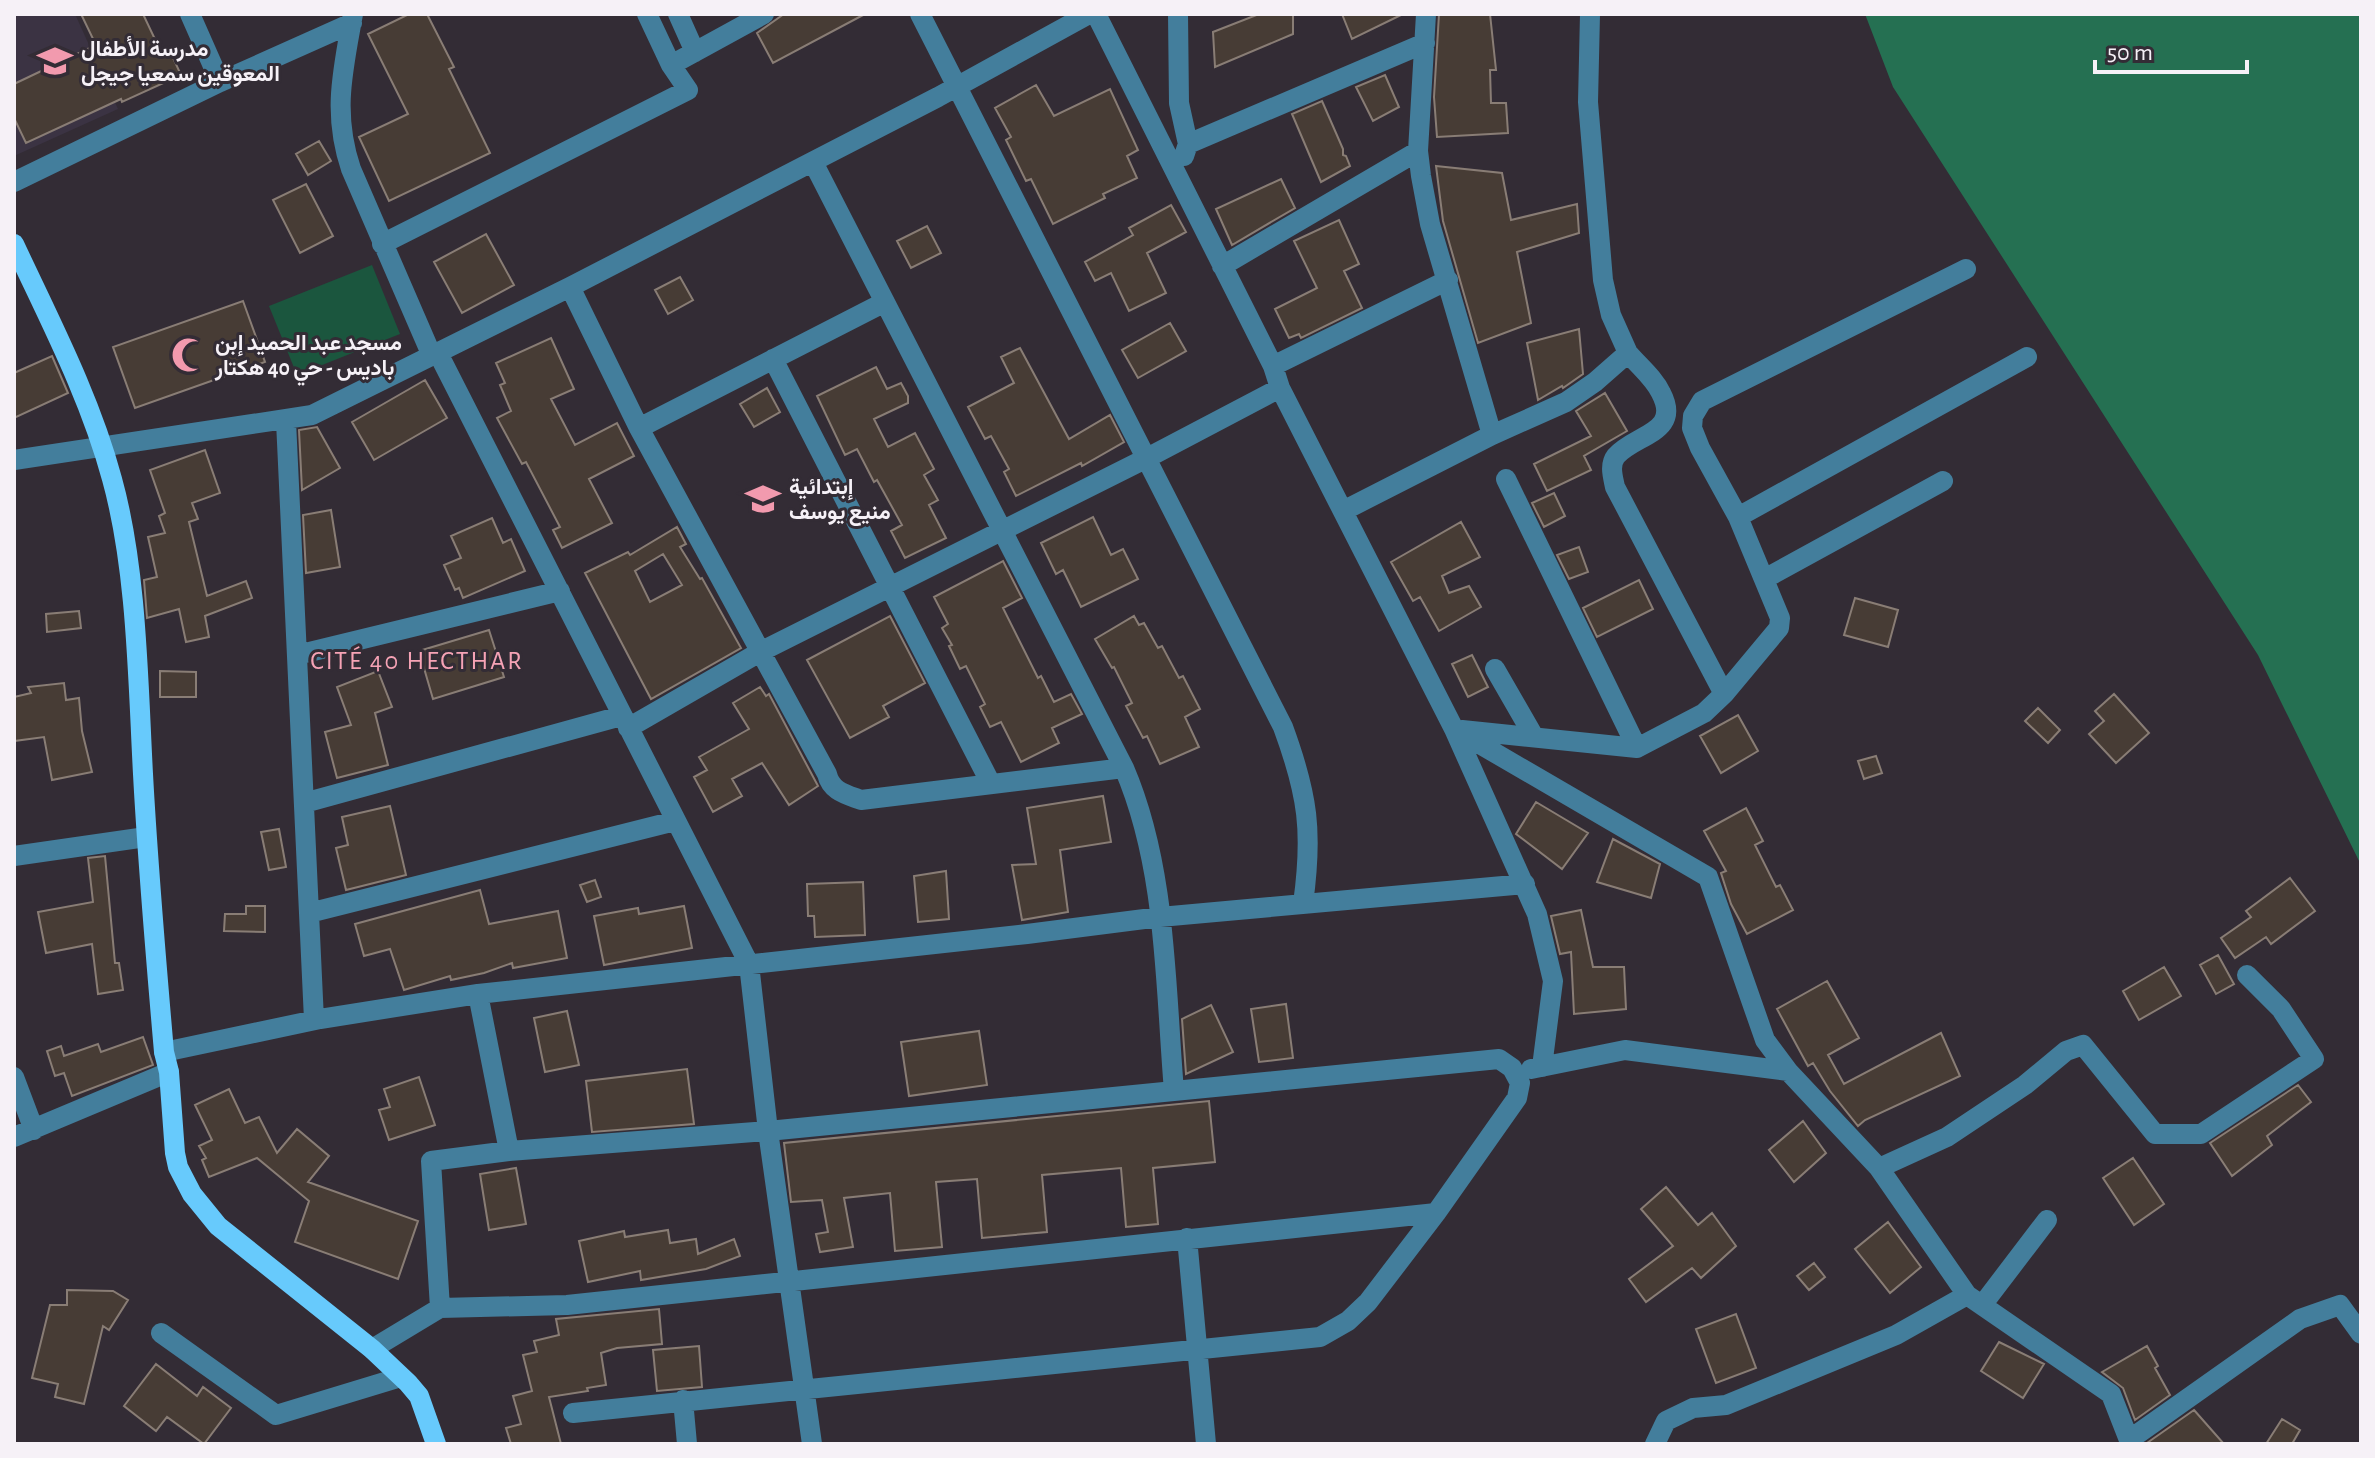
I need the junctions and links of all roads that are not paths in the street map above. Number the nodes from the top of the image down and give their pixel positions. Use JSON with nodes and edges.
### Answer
{"nodes":[{"id":1,"x":190,"y":14,"type":"edge"},
{"id":2,"x":647,"y":14,"type":"edge"},
{"id":3,"x":678,"y":14,"type":"edge"},
{"id":4,"x":764,"y":14,"type":"edge"},
{"id":5,"x":920,"y":14,"type":"edge"},
{"id":6,"x":1089,"y":14,"type":"edge"},
{"id":7,"x":1096,"y":14,"type":"edge"},
{"id":8,"x":1178,"y":14,"type":"edge"},
{"id":9,"x":1426,"y":14,"type":"edge"},
{"id":10,"x":1590,"y":14,"type":"edge"},
{"id":11,"x":352,"y":19,"type":"edge"},
{"id":12,"x":1425,"y":43,"type":"junction"},
{"id":13,"x":695,"y":52,"type":"junction"},
{"id":14,"x":671,"y":65,"type":"junction"},
{"id":15,"x":220,"y":82,"type":"junction"},
{"id":16,"x":956,"y":86,"type":"junction"},
{"id":17,"x":1188,"y":144,"type":"junction"},
{"id":18,"x":1418,"y":151,"type":"junction"},
{"id":19,"x":813,"y":162,"type":"junction"},
{"id":20,"x":1177,"y":175,"type":"junction"},
{"id":21,"x":14,"y":182,"type":"edge"},
{"id":22,"x":14,"y":244,"type":"edge"},
{"id":23,"x":382,"y":244,"type":"junction"},
{"id":24,"x":1222,"y":266,"type":"junction"},
{"id":25,"x":1966,"y":269,"type":"dead end"},
{"id":26,"x":1448,"y":280,"type":"junction"},
{"id":27,"x":570,"y":287,"type":"junction"},
{"id":28,"x":885,"y":302,"type":"junction"},
{"id":29,"x":1628,"y":353,"type":"junction"},
{"id":30,"x":435,"y":355,"type":"junction"},
{"id":31,"x":2027,"y":357,"type":"dead end"},
{"id":32,"x":773,"y":359,"type":"junction"},
{"id":33,"x":1273,"y":366,"type":"junction"},
{"id":34,"x":1280,"y":388,"type":"junction"},
{"id":35,"x":286,"y":421,"type":"junction"},
{"id":36,"x":639,"y":428,"type":"junction"},
{"id":37,"x":1492,"y":435,"type":"junction"},
{"id":38,"x":102,"y":447,"type":"junction"},
{"id":39,"x":1147,"y":458,"type":"junction"},
{"id":40,"x":14,"y":460,"type":"edge"},
{"id":41,"x":1506,"y":479,"type":"dead end"},
{"id":42,"x":1943,"y":481,"type":"dead end"},
{"id":43,"x":1343,"y":511,"type":"junction"},
{"id":44,"x":1738,"y":517,"type":"junction"},
{"id":45,"x":1002,"y":530,"type":"junction"},
{"id":46,"x":1766,"y":578,"type":"junction"},
{"id":47,"x":890,"y":588,"type":"junction"},
{"id":48,"x":560,"y":591,"type":"junction"},
{"id":49,"x":760,"y":652,"type":"junction"},
{"id":50,"x":297,"y":655,"type":"junction"},
{"id":51,"x":1495,"y":669,"type":"dead end"},
{"id":52,"x":1724,"y":694,"type":"junction"},
{"id":53,"x":624,"y":722,"type":"junction"},
{"id":54,"x":1454,"y":729,"type":"junction"},
{"id":55,"x":1533,"y":735,"type":"junction"},
{"id":56,"x":1637,"y":748,"type":"junction"},
{"id":57,"x":1124,"y":768,"type":"junction"},
{"id":58,"x":990,"y":782,"type":"junction"},
{"id":59,"x":304,"y":803,"type":"junction"},
{"id":60,"x":675,"y":821,"type":"junction"},
{"id":61,"x":146,"y":837,"type":"junction"},
{"id":62,"x":14,"y":856,"type":"edge"},
{"id":63,"x":1525,"y":884,"type":"junction"},
{"id":64,"x":1303,"y":904,"type":"junction"},
{"id":65,"x":309,"y":913,"type":"junction"},
{"id":66,"x":1160,"y":917,"type":"junction"},
{"id":67,"x":749,"y":964,"type":"junction"},
{"id":68,"x":2247,"y":975,"type":"dead end"},
{"id":69,"x":478,"y":994,"type":"junction"},
{"id":70,"x":314,"y":1020,"type":"junction"},
{"id":71,"x":167,"y":1062,"type":"junction"},
{"id":72,"x":1542,"y":1067,"type":"junction"},
{"id":73,"x":1788,"y":1071,"type":"junction"},
{"id":74,"x":1515,"y":1073,"type":"junction"},
{"id":75,"x":14,"y":1077,"type":"edge"},
{"id":76,"x":1174,"y":1091,"type":"junction"},
{"id":77,"x":768,"y":1131,"type":"junction"},
{"id":78,"x":24,"y":1134,"type":"edge"},
{"id":79,"x":509,"y":1151,"type":"junction"},
{"id":80,"x":1879,"y":1168,"type":"junction"},
{"id":81,"x":1436,"y":1213,"type":"junction"},
{"id":82,"x":2047,"y":1220,"type":"dead end"},
{"id":83,"x":1187,"y":1238,"type":"junction"},
{"id":84,"x":788,"y":1281,"type":"junction"},
{"id":85,"x":1975,"y":1299,"type":"junction"},
{"id":86,"x":440,"y":1308,"type":"junction"},
{"id":87,"x":161,"y":1333,"type":"dead end"},
{"id":88,"x":2361,"y":1334,"type":"edge"},
{"id":89,"x":372,"y":1349,"type":"junction"},
{"id":90,"x":1198,"y":1350,"type":"junction"},
{"id":91,"x":401,"y":1377,"type":"junction"},
{"id":92,"x":804,"y":1388,"type":"junction"},
{"id":93,"x":683,"y":1400,"type":"junction"},
{"id":94,"x":573,"y":1413,"type":"dead end"},
{"id":95,"x":2132,"y":1442,"type":"edge"},
{"id":96,"x":436,"y":1444,"type":"edge"},
{"id":97,"x":687,"y":1444,"type":"edge"},
{"id":98,"x":812,"y":1444,"type":"edge"},
{"id":99,"x":1206,"y":1444,"type":"edge"},
{"id":100,"x":1655,"y":1444,"type":"edge"}],
"edges":[{"from":1,"to":15,"type":"street"},
{"from":2,"to":14,"type":"street"},
{"from":3,"to":13,"type":"street"},
{"from":4,"to":13,"type":"street"},
{"from":5,"to":16,"type":"street"},
{"from":6,"to":16,"type":"street"},
{"from":7,"to":20,"type":"street"},
{"from":8,"to":17,"type":"street"},
{"from":9,"to":12,"type":"street"},
{"from":10,"to":29,"type":"street"},
{"from":11,"to":15,"type":"street"},
{"from":11,"to":23,"type":"street"},
{"from":12,"to":17,"type":"street"},
{"from":12,"to":18,"type":"street"},
{"from":13,"to":14,"type":"street"},
{"from":14,"to":23,"type":"street"},
{"from":15,"to":21,"type":"street"},
{"from":16,"to":19,"type":"street"},
{"from":16,"to":39,"type":"street"},
{"from":17,"to":20,"type":"street"},
{"from":18,"to":24,"type":"street"},
{"from":18,"to":26,"type":"street"},
{"from":19,"to":27,"type":"street"},
{"from":19,"to":28,"type":"street"},
{"from":20,"to":24,"type":"street"},
{"from":22,"to":38,"type":"main road"},
{"from":23,"to":30,"type":"street"},
{"from":24,"to":33,"type":"street"},
{"from":25,"to":44,"type":"street"},
{"from":26,"to":33,"type":"street"},
{"from":26,"to":37,"type":"street"},
{"from":27,"to":30,"type":"street"},
{"from":27,"to":36,"type":"street"},
{"from":28,"to":32,"type":"street"},
{"from":28,"to":45,"type":"street"},
{"from":29,"to":37,"type":"street"},
{"from":29,"to":52,"type":"street"},
{"from":30,"to":35,"type":"street"},
{"from":30,"to":48,"type":"street"},
{"from":31,"to":44,"type":"street"},
{"from":32,"to":36,"type":"street"},
{"from":32,"to":47,"type":"street"},
{"from":33,"to":34,"type":"street"},
{"from":34,"to":39,"type":"street"},
{"from":34,"to":43,"type":"street"},
{"from":35,"to":38,"type":"street"},
{"from":35,"to":50,"type":"street"},
{"from":36,"to":49,"type":"street"},
{"from":37,"to":43,"type":"street"},
{"from":38,"to":40,"type":"street"},
{"from":38,"to":61,"type":"main road"},
{"from":39,"to":45,"type":"street"},
{"from":39,"to":64,"type":"street"},
{"from":41,"to":56,"type":"street"},
{"from":42,"to":46,"type":"street"},
{"from":43,"to":54,"type":"street"},
{"from":44,"to":46,"type":"street"},
{"from":45,"to":47,"type":"street"},
{"from":45,"to":57,"type":"street"},
{"from":46,"to":52,"type":"street"},
{"from":47,"to":49,"type":"street"},
{"from":47,"to":58,"type":"street"},
{"from":48,"to":50,"type":"street"},
{"from":48,"to":53,"type":"street"},
{"from":49,"to":53,"type":"street"},
{"from":49,"to":58,"type":"street"},
{"from":50,"to":59,"type":"street"},
{"from":51,"to":55,"type":"street"},
{"from":52,"to":56,"type":"street"},
{"from":53,"to":59,"type":"street"},
{"from":53,"to":60,"type":"street"},
{"from":54,"to":55,"type":"street"},
{"from":54,"to":63,"type":"street"},
{"from":54,"to":73,"type":"street"},
{"from":55,"to":56,"type":"street"},
{"from":57,"to":58,"type":"street"},
{"from":57,"to":66,"type":"street"},
{"from":59,"to":65,"type":"street"},
{"from":60,"to":65,"type":"street"},
{"from":60,"to":67,"type":"street"},
{"from":61,"to":62,"type":"street"},
{"from":61,"to":71,"type":"main road"},
{"from":63,"to":64,"type":"street"},
{"from":63,"to":72,"type":"street"},
{"from":64,"to":66,"type":"street"},
{"from":65,"to":70,"type":"street"},
{"from":66,"to":67,"type":"street"},
{"from":66,"to":76,"type":"street"},
{"from":67,"to":69,"type":"street"},
{"from":67,"to":77,"type":"street"},
{"from":68,"to":80,"type":"street"},
{"from":69,"to":70,"type":"street"},
{"from":69,"to":79,"type":"street"},
{"from":70,"to":71,"type":"street"},
{"from":71,"to":78,"type":"street"},
{"from":71,"to":89,"type":"main road"},
{"from":72,"to":73,"type":"street"},
{"from":72,"to":74,"type":"street"},
{"from":73,"to":80,"type":"street"},
{"from":74,"to":76,"type":"street"},
{"from":74,"to":81,"type":"street"},
{"from":75,"to":78,"type":"street"},
{"from":76,"to":77,"type":"street"},
{"from":77,"to":79,"type":"street"},
{"from":77,"to":84,"type":"street"},
{"from":79,"to":86,"type":"street"},
{"from":80,"to":85,"type":"street"},
{"from":81,"to":83,"type":"street"},
{"from":81,"to":90,"type":"street"},
{"from":82,"to":85,"type":"street"},
{"from":83,"to":84,"type":"street"},
{"from":83,"to":90,"type":"street"},
{"from":84,"to":86,"type":"street"},
{"from":84,"to":92,"type":"street"},
{"from":85,"to":95,"type":"street"},
{"from":85,"to":100,"type":"street"},
{"from":86,"to":89,"type":"street"},
{"from":87,"to":91,"type":"street"},
{"from":88,"to":95,"type":"street"},
{"from":89,"to":91,"type":"main road"},
{"from":90,"to":92,"type":"street"},
{"from":90,"to":99,"type":"street"},
{"from":91,"to":96,"type":"main road"},
{"from":92,"to":93,"type":"street"},
{"from":92,"to":98,"type":"street"},
{"from":93,"to":94,"type":"street"},
{"from":93,"to":97,"type":"street"}]}
